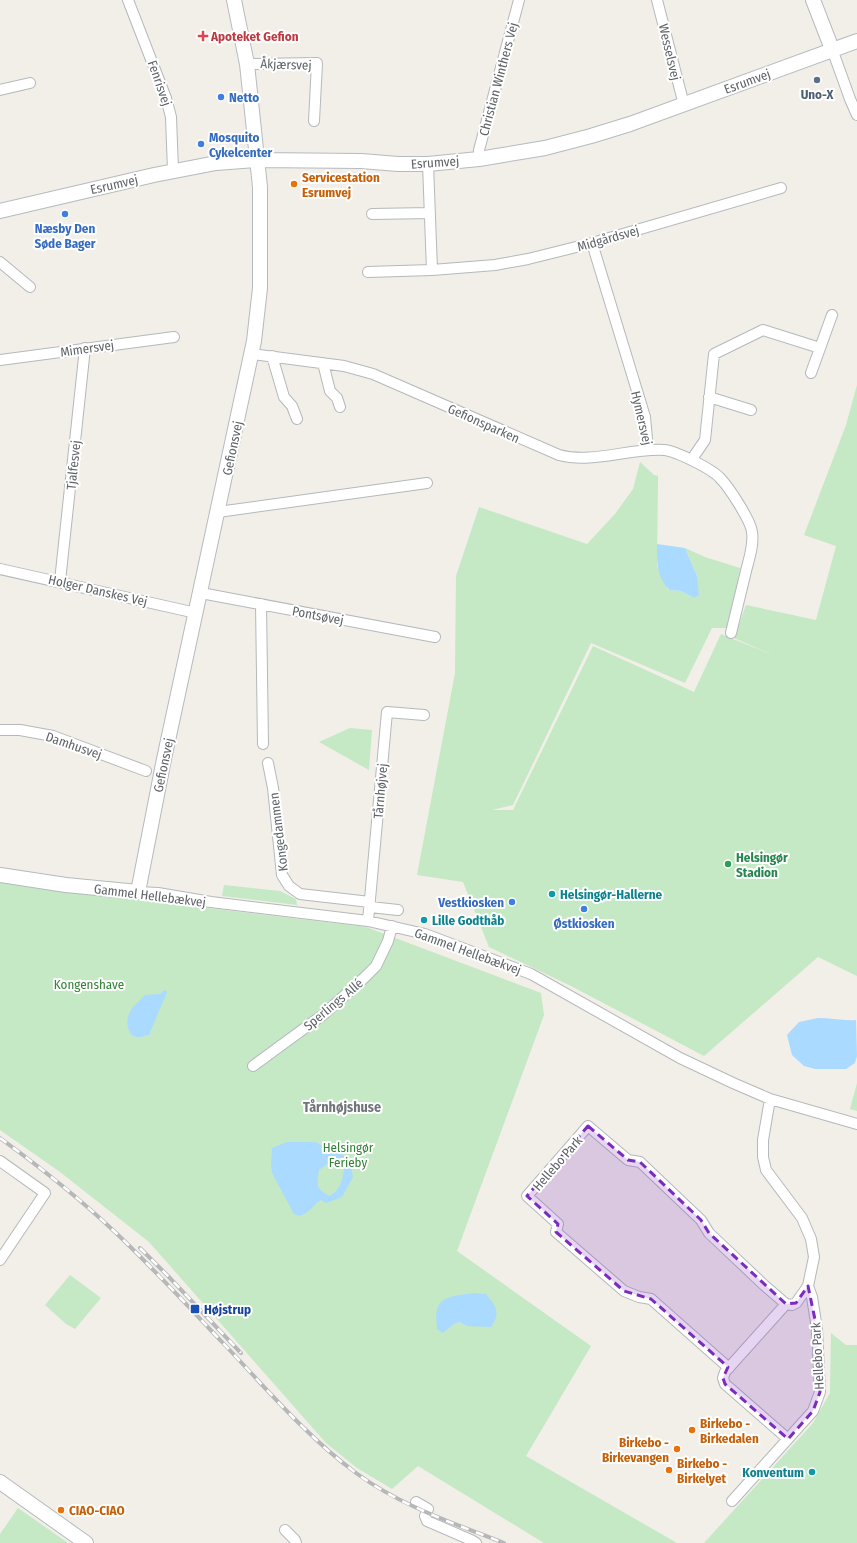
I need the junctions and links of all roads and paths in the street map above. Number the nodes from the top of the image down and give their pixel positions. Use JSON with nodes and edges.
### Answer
{"nodes":[{"id":1,"x":128,"y":0,"type":"edge"},
{"id":2,"x":234,"y":0,"type":"edge"},
{"id":3,"x":519,"y":0,"type":"edge"},
{"id":4,"x":657,"y":0,"type":"edge"},
{"id":5,"x":813,"y":0,"type":"edge"},
{"id":6,"x":857,"y":40,"type":"edge"},
{"id":7,"x":832,"y":49,"type":"junction"},
{"id":8,"x":247,"y":64,"type":"junction"},
{"id":9,"x":30,"y":83,"type":"dead end"},
{"id":10,"x":0,"y":90,"type":"edge"},
{"id":11,"x":684,"y":105,"type":"junction"},
{"id":12,"x":857,"y":115,"type":"edge"},
{"id":13,"x":314,"y":121,"type":"dead end"},
{"id":14,"x":479,"y":159,"type":"junction"},
{"id":15,"x":257,"y":160,"type":"junction"},
{"id":16,"x":428,"y":164,"type":"junction"},
{"id":17,"x":173,"y":171,"type":"junction"},
{"id":18,"x":780,"y":188,"type":"dead end"},
{"id":19,"x":0,"y":210,"type":"edge"},
{"id":20,"x":430,"y":213,"type":"junction"},
{"id":21,"x":372,"y":214,"type":"dead end"},
{"id":22,"x":592,"y":243,"type":"junction"},
{"id":23,"x":0,"y":262,"type":"edge"},
{"id":24,"x":432,"y":270,"type":"junction"},
{"id":25,"x":368,"y":272,"type":"dead end"},
{"id":26,"x":30,"y":286,"type":"dead end"},
{"id":27,"x":832,"y":315,"type":"dead end"},
{"id":28,"x":174,"y":337,"type":"dead end"},
{"id":29,"x":85,"y":348,"type":"junction"},
{"id":30,"x":820,"y":348,"type":"junction"},
{"id":31,"x":252,"y":354,"type":"junction"},
{"id":32,"x":272,"y":356,"type":"junction"},
{"id":33,"x":0,"y":360,"type":"edge"},
{"id":34,"x":323,"y":363,"type":"junction"},
{"id":35,"x":811,"y":373,"type":"dead end"},
{"id":36,"x":709,"y":397,"type":"junction"},
{"id":37,"x":340,"y":407,"type":"dead end"},
{"id":38,"x":751,"y":410,"type":"dead end"},
{"id":39,"x":297,"y":419,"type":"dead end"},
{"id":40,"x":648,"y":450,"type":"junction"},
{"id":41,"x":692,"y":459,"type":"junction"},
{"id":42,"x":427,"y":483,"type":"dead end"},
{"id":43,"x":218,"y":512,"type":"junction"},
{"id":44,"x":0,"y":569,"type":"edge"},
{"id":45,"x":60,"y":582,"type":"junction"},
{"id":46,"x":200,"y":592,"type":"junction"},
{"id":47,"x":261,"y":604,"type":"junction"},
{"id":48,"x":196,"y":612,"type":"junction"},
{"id":49,"x":731,"y":633,"type":"dead end"},
{"id":50,"x":435,"y":637,"type":"dead end"},
{"id":51,"x":424,"y":715,"type":"dead end"},
{"id":52,"x":0,"y":730,"type":"edge"},
{"id":53,"x":264,"y":744,"type":"dead end"},
{"id":54,"x":268,"y":763,"type":"dead end"},
{"id":55,"x":146,"y":771,"type":"dead end"},
{"id":56,"x":0,"y":875,"type":"edge"},
{"id":57,"x":138,"y":892,"type":"junction"},
{"id":58,"x":370,"y":904,"type":"junction"},
{"id":59,"x":398,"y":910,"type":"dead end"},
{"id":60,"x":368,"y":921,"type":"junction"},
{"id":61,"x":392,"y":926,"type":"junction"},
{"id":62,"x":253,"y":1066,"type":"dead end"},
{"id":63,"x":770,"y":1099,"type":"junction"},
{"id":64,"x":857,"y":1124,"type":"edge"},
{"id":65,"x":0,"y":1161,"type":"edge"},
{"id":66,"x":0,"y":1260,"type":"edge"},
{"id":67,"x":808,"y":1286,"type":"junction"},
{"id":68,"x":786,"y":1304,"type":"junction"},
{"id":69,"x":729,"y":1368,"type":"junction"},
{"id":70,"x":788,"y":1439,"type":"junction"},
{"id":71,"x":0,"y":1482,"type":"edge"},
{"id":72,"x":732,"y":1501,"type":"dead end"},
{"id":73,"x":416,"y":1502,"type":"dead end"},
{"id":74,"x":285,"y":1530,"type":"dead end"},
{"id":75,"x":86,"y":1543,"type":"edge"},
{"id":76,"x":296,"y":1543,"type":"edge"},
{"id":77,"x":476,"y":1543,"type":"edge"}],
"edges":[{"from":1,"to":17,"type":"street","name":"Fenrisvej"},
{"from":2,"to":8,"type":"main road","name":"Gefionsvej"},
{"from":3,"to":14,"type":"street","name":"Christian Winthers Vej"},
{"from":4,"to":11,"type":"street","name":"Wesselsvej"},
{"from":5,"to":7,"type":"main road"},
{"from":6,"to":7,"type":"main road","name":"Esrumvej"},
{"from":7,"to":11,"type":"main road","name":"Esrumvej"},
{"from":7,"to":12,"type":"street"},
{"from":8,"to":13,"type":"street","name":"Åkjærsvej"},
{"from":8,"to":15,"type":"main road","name":"Gefionsvej"},
{"from":9,"to":10,"type":"street"},
{"from":11,"to":14,"type":"main road","name":"Esrumvej"},
{"from":14,"to":16,"type":"main road","name":"Esrumvej"},
{"from":15,"to":16,"type":"main road","name":"Esrumvej"},
{"from":15,"to":17,"type":"main road","name":"Esrumvej"},
{"from":15,"to":31,"type":"main road","name":"Gefionsvej"},
{"from":16,"to":20,"type":"street"},
{"from":17,"to":19,"type":"main road","name":"Esrumvej"},
{"from":18,"to":22,"type":"street","name":"Midgårdsvej"},
{"from":20,"to":21,"type":"street"},
{"from":20,"to":24,"type":"street"},
{"from":22,"to":24,"type":"street","name":"Midgårdsvej"},
{"from":22,"to":40,"type":"street","name":"Hymersvej"},
{"from":23,"to":26,"type":"street"},
{"from":24,"to":25,"type":"street","name":"Midgårdsvej"},
{"from":27,"to":30,"type":"street"},
{"from":28,"to":29,"type":"street","name":"Mimersvej"},
{"from":29,"to":33,"type":"street","name":"Mimersvej"},
{"from":29,"to":45,"type":"street","name":"Tjalfesvej"},
{"from":30,"to":35,"type":"street"},
{"from":30,"to":36,"type":"street"},
{"from":31,"to":32,"type":"street","name":"Gefionsparken"},
{"from":31,"to":43,"type":"main road","name":"Gefionsvej"},
{"from":32,"to":34,"type":"street","name":"Gefionsparken"},
{"from":32,"to":39,"type":"street"},
{"from":34,"to":37,"type":"street"},
{"from":34,"to":40,"type":"street","name":"Gefionsparken"},
{"from":36,"to":38,"type":"street"},
{"from":36,"to":41,"type":"street"},
{"from":40,"to":41,"type":"street","name":"Hymersvej"},
{"from":41,"to":49,"type":"street","name":"Hymersvej"},
{"from":42,"to":43,"type":"street"},
{"from":43,"to":46,"type":"main road","name":"Gefionsvej"},
{"from":44,"to":45,"type":"street","name":"Holger Danskes Vej"},
{"from":45,"to":48,"type":"street","name":"Holger Danskes Vej"},
{"from":46,"to":47,"type":"street","name":"Pontsøvej"},
{"from":46,"to":48,"type":"main road","name":"Gefionsvej"},
{"from":47,"to":50,"type":"street","name":"Pontsøvej"},
{"from":47,"to":53,"type":"street"},
{"from":48,"to":57,"type":"main road","name":"Gefionsvej"},
{"from":51,"to":58,"type":"street","name":"Tårnhøjvej"},
{"from":52,"to":55,"type":"street","name":"Damhusvej"},
{"from":54,"to":58,"type":"street","name":"Kongedammen"},
{"from":56,"to":57,"type":"main road","name":"Gammel Hellebækvej"},
{"from":57,"to":60,"type":"street","name":"Gammel Hellebækvej"},
{"from":58,"to":59,"type":"street"},
{"from":58,"to":60,"type":"street","name":"Tårnhøjvej"},
{"from":60,"to":61,"type":"street","name":"Gammel Hellebækvej"},
{"from":61,"to":62,"type":"street","name":"Sperlings Allé"},
{"from":61,"to":63,"type":"street","name":"Gammel Hellebækvej"},
{"from":63,"to":64,"type":"street","name":"Gammel Hellebækvej"},
{"from":63,"to":67,"type":"street","name":"Hellebo Park"},
{"from":65,"to":66,"type":"street"},
{"from":67,"to":68,"type":"street","name":"Hellebo Park"},
{"from":67,"to":70,"type":"street","name":"Hellebo Park"},
{"from":68,"to":69,"type":"street","name":"Hellebo Park"},
{"from":68,"to":69,"type":"street","name":"Hellebo Park"},
{"from":69,"to":70,"type":"street"},
{"from":70,"to":72,"type":"street","name":"Hellebo Park"},
{"from":71,"to":75,"type":"main road"},
{"from":73,"to":77,"type":"street"},
{"from":74,"to":76,"type":"street"}]}
